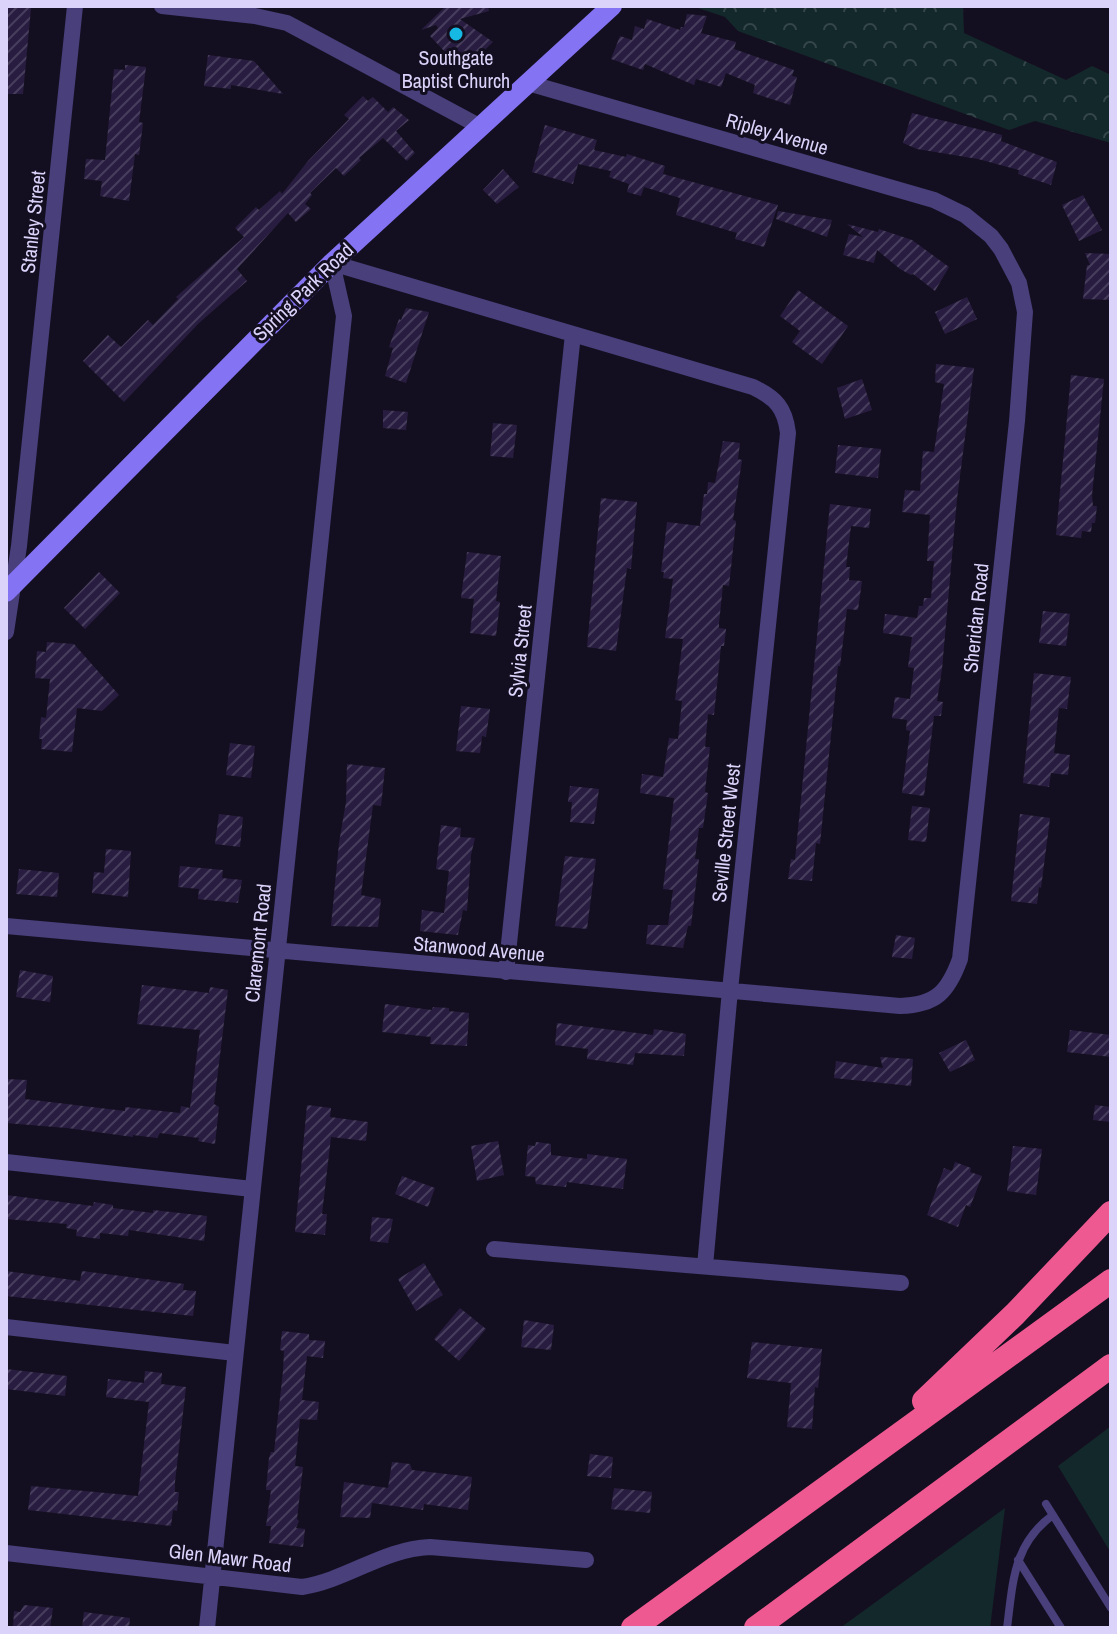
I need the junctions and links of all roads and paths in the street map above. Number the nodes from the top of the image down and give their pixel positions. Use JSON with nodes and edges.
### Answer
{"nodes":[{"id":1,"x":75,"y":6,"type":"edge"},
{"id":2,"x":162,"y":6,"type":"edge"},
{"id":3,"x":612,"y":6,"type":"edge"},
{"id":4,"x":528,"y":83,"type":"junction"},
{"id":5,"x":479,"y":126,"type":"junction"},
{"id":6,"x":1001,"y":249,"type":"joint"},
{"id":7,"x":332,"y":263,"type":"junction"},
{"id":8,"x":573,"y":334,"type":"junction"},
{"id":9,"x":9,"y":589,"type":"edge"},
{"id":10,"x":6,"y":632,"type":"edge"},
{"id":11,"x":6,"y":926,"type":"edge"},
{"id":12,"x":277,"y":950,"type":"junction"},
{"id":13,"x":506,"y":972,"type":"junction"},
{"id":14,"x":730,"y":990,"type":"junction"},
{"id":15,"x":944,"y":991,"type":"joint"},
{"id":16,"x":6,"y":1162,"type":"edge"},
{"id":17,"x":252,"y":1189,"type":"junction"},
{"id":18,"x":1111,"y":1213,"type":"edge"},
{"id":19,"x":494,"y":1249,"type":"dead end"},
{"id":20,"x":705,"y":1266,"type":"junction"},
{"id":21,"x":1111,"y":1281,"type":"edge"},
{"id":22,"x":901,"y":1283,"type":"dead end"},
{"id":23,"x":6,"y":1327,"type":"edge"},
{"id":24,"x":235,"y":1353,"type":"junction"},
{"id":25,"x":1111,"y":1366,"type":"edge"},
{"id":26,"x":861,"y":1463,"type":"junction"},
{"id":27,"x":1046,"y":1504,"type":"dead end"},
{"id":28,"x":1053,"y":1515,"type":"junction"},
{"id":29,"x":6,"y":1553,"type":"edge"},
{"id":30,"x":586,"y":1560,"type":"dead end"},
{"id":31,"x":1018,"y":1560,"type":"junction"},
{"id":32,"x":213,"y":1576,"type":"junction"},
{"id":33,"x":1111,"y":1608,"type":"edge"},
{"id":34,"x":207,"y":1628,"type":"edge"},
{"id":35,"x":633,"y":1628,"type":"edge"},
{"id":36,"x":756,"y":1628,"type":"edge"},
{"id":37,"x":1007,"y":1628,"type":"edge"},
{"id":38,"x":1061,"y":1628,"type":"edge"}],
"edges":[{"from":1,"to":9,"type":"street","name":"Stanley Street"},
{"from":2,"to":5,"type":"street"},
{"from":3,"to":4,"type":"main road","name":"Spring Park Road"},
{"from":4,"to":5,"type":"main road","name":"Spring Park Road"},
{"from":4,"to":6,"type":"street","name":"Ripley Avenue"},
{"from":5,"to":7,"type":"main road","name":"Spring Park Road"},
{"from":6,"to":15,"type":"street","name":"Sheridan Road"},
{"from":7,"to":8,"type":"street"},
{"from":7,"to":9,"type":"main road","name":"Spring Park Road"},
{"from":7,"to":12,"type":"street","name":"Claremont Road"},
{"from":8,"to":13,"type":"street","name":"Sylvia Street"},
{"from":8,"to":14,"type":"street","name":"Seville Street West"},
{"from":9,"to":10,"type":"street","name":"Stanley Street"},
{"from":11,"to":12,"type":"street","name":"Stanwood Avenue"},
{"from":12,"to":13,"type":"street","name":"Stanwood Avenue"},
{"from":12,"to":17,"type":"street","name":"Claremont Road"},
{"from":13,"to":14,"type":"street","name":"Stanwood Avenue"},
{"from":14,"to":15,"type":"street","name":"Stanwood Avenue"},
{"from":14,"to":20,"type":"street","name":"Seville Street West"},
{"from":16,"to":17,"type":"street"},
{"from":17,"to":24,"type":"street","name":"Claremont Road"},
{"from":18,"to":26,"type":"highway"},
{"from":19,"to":20,"type":"street"},
{"from":20,"to":22,"type":"street"},
{"from":21,"to":26,"type":"highway"},
{"from":23,"to":24,"type":"street"},
{"from":24,"to":32,"type":"street","name":"Claremont Road"},
{"from":25,"to":36,"type":"highway"},
{"from":26,"to":35,"type":"highway"},
{"from":27,"to":28,"type":"lane"},
{"from":28,"to":31,"type":"lane"},
{"from":28,"to":33,"type":"lane"},
{"from":29,"to":32,"type":"street","name":"Glen Mawr Road"},
{"from":30,"to":32,"type":"street","name":"Glen Mawr Road"},
{"from":31,"to":37,"type":"lane"},
{"from":31,"to":38,"type":"lane"},
{"from":32,"to":34,"type":"street","name":"Claremont Road"}]}
